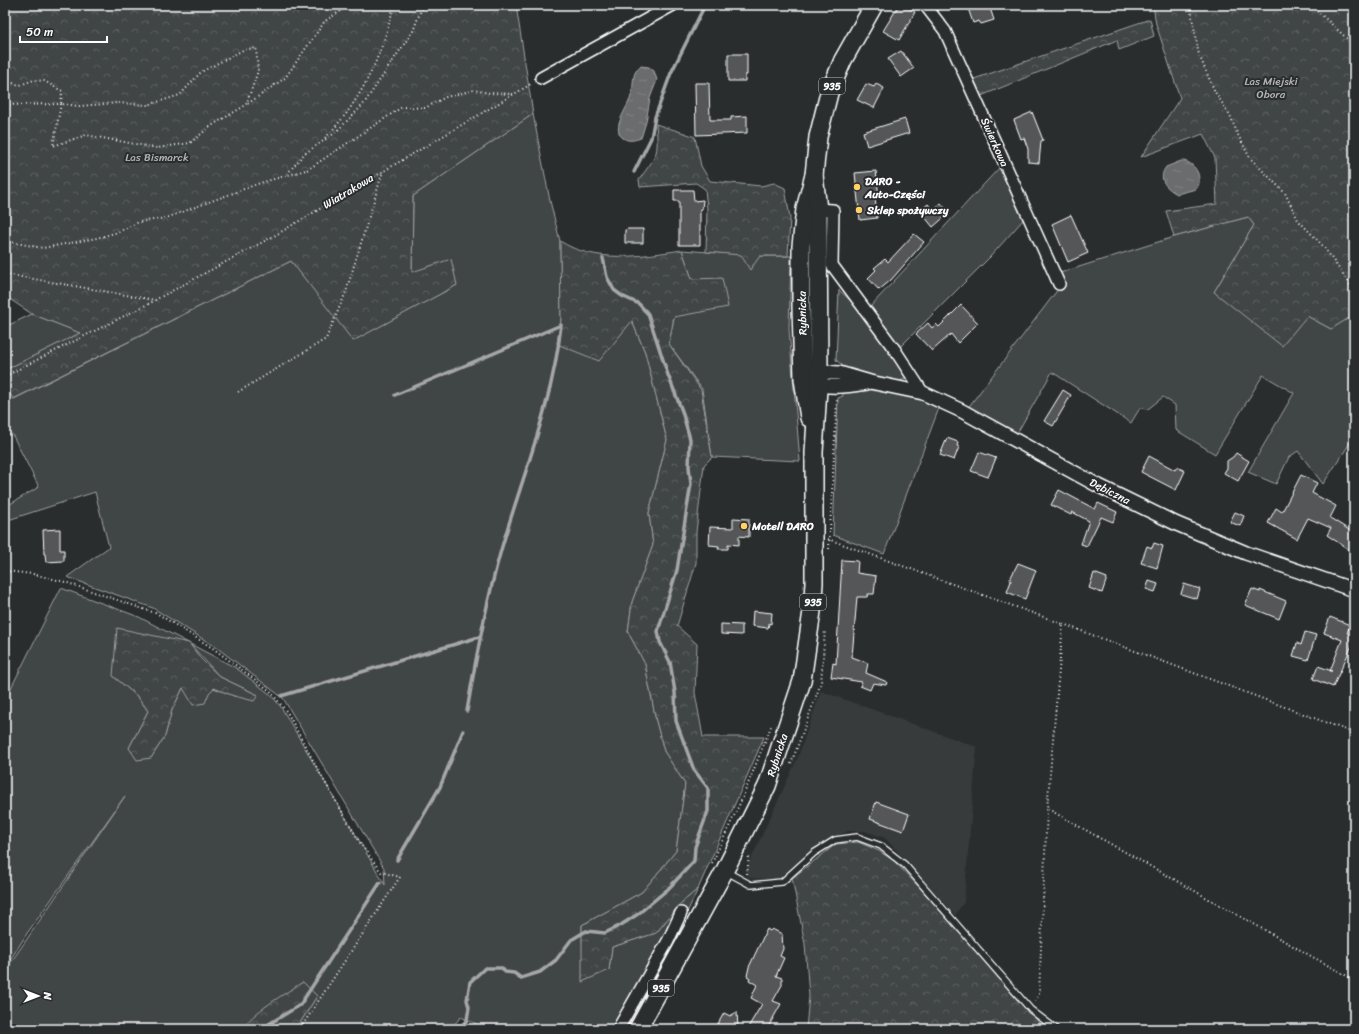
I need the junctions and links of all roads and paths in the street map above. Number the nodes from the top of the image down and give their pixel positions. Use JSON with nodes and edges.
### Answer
{"nodes":[{"id":1,"x":350,"y":5,"type":"edge"},
{"id":2,"x":394,"y":5,"type":"edge"},
{"id":3,"x":423,"y":5,"type":"edge"},
{"id":4,"x":673,"y":5,"type":"edge"},
{"id":5,"x":874,"y":5,"type":"edge"},
{"id":6,"x":925,"y":5,"type":"edge"},
{"id":7,"x":1190,"y":5,"type":"edge"},
{"id":8,"x":1311,"y":5,"type":"edge"},
{"id":9,"x":1354,"y":45,"type":"edge"},
{"id":10,"x":541,"y":78,"type":"joint"},
{"id":11,"x":5,"y":81,"type":"edge"},
{"id":12,"x":514,"y":94,"type":"junction"},
{"id":13,"x":62,"y":104,"type":"junction"},
{"id":14,"x":5,"y":105,"type":"edge"},
{"id":15,"x":246,"y":105,"type":"junction"},
{"id":16,"x":321,"y":142,"type":"junction"},
{"id":17,"x":384,"y":170,"type":"junction"},
{"id":18,"x":286,"y":176,"type":"junction"},
{"id":19,"x":812,"y":209,"type":"junction"},
{"id":20,"x":5,"y":241,"type":"edge"},
{"id":21,"x":5,"y":274,"type":"edge"},
{"id":22,"x":1058,"y":284,"type":"dead end"},
{"id":23,"x":1354,"y":290,"type":"edge"},
{"id":24,"x":155,"y":300,"type":"junction"},
{"id":25,"x":5,"y":376,"type":"edge"},
{"id":26,"x":813,"y":379,"type":"junction"},
{"id":27,"x":238,"y":392,"type":"dead end"},
{"id":28,"x":923,"y":393,"type":"junction"},
{"id":29,"x":814,"y":539,"type":"junction"},
{"id":30,"x":5,"y":571,"type":"edge"},
{"id":31,"x":1354,"y":590,"type":"edge"},
{"id":32,"x":1063,"y":624,"type":"junction"},
{"id":33,"x":772,"y":723,"type":"dead end"},
{"id":34,"x":1354,"y":734,"type":"edge"},
{"id":35,"x":1048,"y":809,"type":"junction"},
{"id":36,"x":718,"y":868,"type":"junction"},
{"id":37,"x":681,"y":913,"type":"dead end"},
{"id":38,"x":1354,"y":980,"type":"edge"},
{"id":39,"x":1031,"y":1010,"type":"junction"},
{"id":40,"x":300,"y":1029,"type":"edge"},
{"id":41,"x":618,"y":1029,"type":"edge"},
{"id":42,"x":638,"y":1029,"type":"edge"},
{"id":43,"x":1056,"y":1029,"type":"edge"}],
"edges":[{"from":1,"to":15,"type":"path"},
{"from":2,"to":16,"type":"path"},
{"from":3,"to":16,"type":"path"},
{"from":4,"to":10,"type":"street"},
{"from":5,"to":19,"type":"main road","name":"Rybnicka","number":"935"},
{"from":6,"to":22,"type":"street","name":"Świerkowa"},
{"from":7,"to":23,"type":"path"},
{"from":8,"to":9,"type":"path"},
{"from":10,"to":12,"type":"path","name":"Wiatrakowa"},
{"from":11,"to":13,"type":"path"},
{"from":12,"to":17,"type":"path","name":"Wiatrakowa"},
{"from":12,"to":18,"type":"path"},
{"from":13,"to":14,"type":"path"},
{"from":13,"to":15,"type":"path"},
{"from":13,"to":15,"type":"path"},
{"from":16,"to":18,"type":"path"},
{"from":17,"to":24,"type":"path","name":"Wiatrakowa"},
{"from":17,"to":27,"type":"path"},
{"from":18,"to":20,"type":"path"},
{"from":19,"to":26,"type":"main road","name":"Rybnicka","number":"935"},
{"from":19,"to":28,"type":"street"},
{"from":21,"to":24,"type":"path"},
{"from":24,"to":25,"type":"path","name":"Wiatrakowa"},
{"from":26,"to":28,"type":"street","name":"Dębiczna"},
{"from":26,"to":29,"type":"main road","name":"Rybnicka","number":"935"},
{"from":28,"to":31,"type":"street","name":"Dębiczna"},
{"from":29,"to":32,"type":"path"},
{"from":29,"to":36,"type":"main road","name":"Rybnicka","number":"935"},
{"from":30,"to":40,"type":"path"},
{"from":32,"to":34,"type":"path"},
{"from":32,"to":35,"type":"path"},
{"from":33,"to":36,"type":"path"},
{"from":35,"to":38,"type":"path"},
{"from":35,"to":39,"type":"path"},
{"from":36,"to":39,"type":"lane"},
{"from":36,"to":42,"type":"main road","name":"Rybnicka","number":"935"},
{"from":37,"to":41,"type":"street"},
{"from":39,"to":43,"type":"lane"}]}
